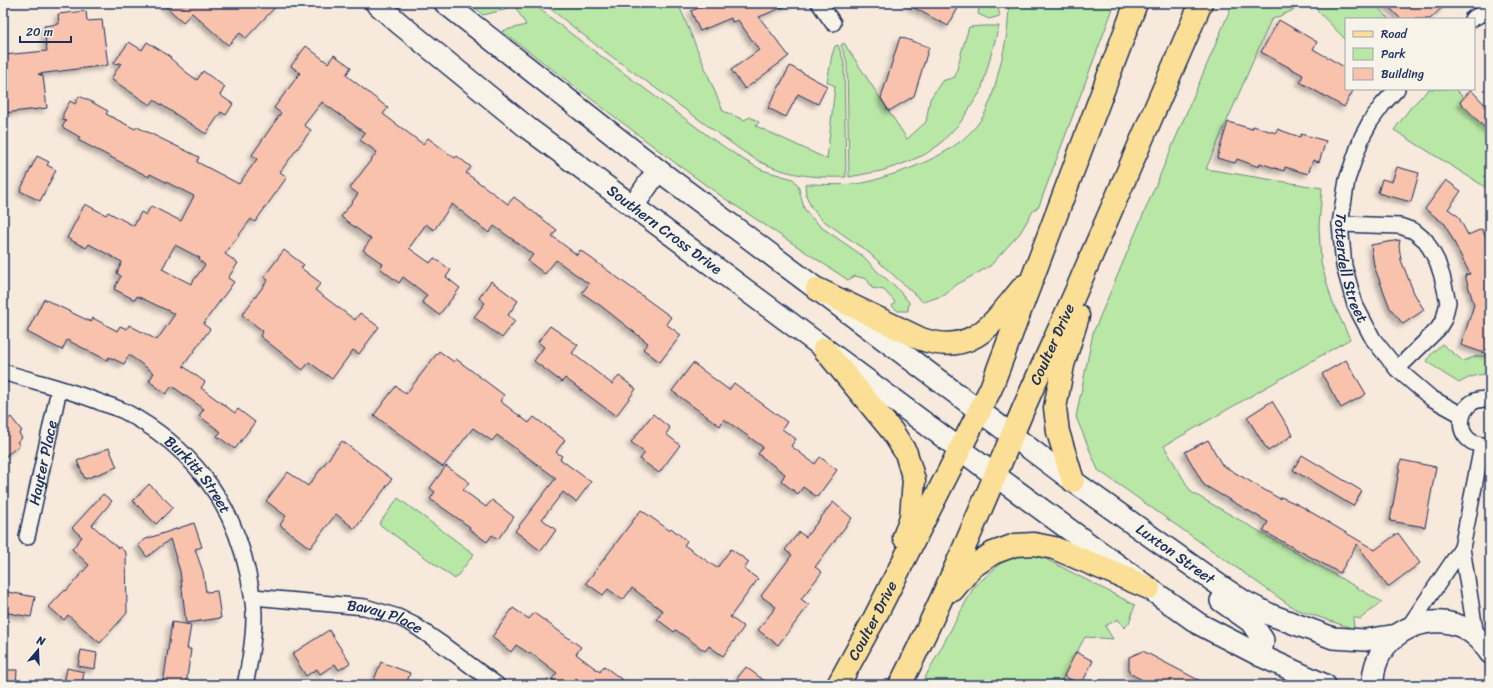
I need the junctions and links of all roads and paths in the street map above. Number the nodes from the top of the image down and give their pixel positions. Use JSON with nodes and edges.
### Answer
{"nodes":[{"id":1,"x":376,"y":3,"type":"edge"},
{"id":2,"x":446,"y":3,"type":"edge"},
{"id":3,"x":819,"y":3,"type":"edge"},
{"id":4,"x":1136,"y":3,"type":"edge"},
{"id":5,"x":1201,"y":3,"type":"edge"},
{"id":6,"x":1490,"y":12,"type":"edge"},
{"id":7,"x":1474,"y":18,"type":"edge"},
{"id":8,"x":832,"y":23,"type":"dead end"},
{"id":9,"x":1393,"y":93,"type":"edge"},
{"id":10,"x":658,"y":170,"type":"junction"},
{"id":11,"x":633,"y":206,"type":"junction"},
{"id":12,"x":1340,"y":224,"type":"junction"},
{"id":13,"x":1087,"y":267,"type":"junction"},
{"id":14,"x":1034,"y":275,"type":"junction"},
{"id":15,"x":817,"y":289,"type":"junction"},
{"id":16,"x":824,"y":349,"type":"junction"},
{"id":17,"x":1397,"y":369,"type":"junction"},
{"id":18,"x":3,"y":372,"type":"edge"},
{"id":19,"x":59,"y":389,"type":"junction"},
{"id":20,"x":1490,"y":400,"type":"edge"},
{"id":21,"x":979,"y":410,"type":"junction"},
{"id":22,"x":1462,"y":415,"type":"junction"},
{"id":23,"x":1013,"y":436,"type":"junction"},
{"id":24,"x":1486,"y":445,"type":"edge"},
{"id":25,"x":960,"y":449,"type":"junction"},
{"id":26,"x":996,"y":476,"type":"junction"},
{"id":27,"x":1073,"y":481,"type":"junction"},
{"id":28,"x":27,"y":537,"type":"dead end"},
{"id":29,"x":1462,"y":548,"type":"junction"},
{"id":30,"x":1171,"y":549,"type":"junction"},
{"id":31,"x":1149,"y":588,"type":"junction"},
{"id":32,"x":253,"y":597,"type":"junction"},
{"id":33,"x":937,"y":609,"type":"junction"},
{"id":34,"x":872,"y":621,"type":"junction"},
{"id":35,"x":1402,"y":632,"type":"junction"},
{"id":36,"x":1485,"y":645,"type":"edge"},
{"id":37,"x":1261,"y":656,"type":"junction"},
{"id":38,"x":245,"y":685,"type":"edge"},
{"id":39,"x":497,"y":685,"type":"edge"},
{"id":40,"x":838,"y":685,"type":"edge"},
{"id":41,"x":900,"y":685,"type":"edge"},
{"id":42,"x":1325,"y":685,"type":"edge"},
{"id":43,"x":1373,"y":685,"type":"edge"}],
"edges":[{"from":1,"to":11,"type":"main road","name":"Southern Cross Drive"},
{"from":2,"to":10,"type":"main road"},
{"from":3,"to":8,"type":"street"},
{"from":4,"to":14,"type":"main road","name":"Coulter Drive"},
{"from":5,"to":13,"type":"main road","name":"Coulter Drive"},
{"from":6,"to":7,"type":"street"},
{"from":9,"to":12,"type":"street","name":"Totterdell Street"},
{"from":10,"to":11,"type":"main road"},
{"from":10,"to":15,"type":"main road"},
{"from":11,"to":16,"type":"main road","name":"Southern Cross Drive"},
{"from":12,"to":17,"type":"street","name":"Totterdell Street"},
{"from":12,"to":17,"type":"street"},
{"from":13,"to":23,"type":"main road","name":"Coulter Drive"},
{"from":13,"to":27,"type":"main road"},
{"from":14,"to":15,"type":"main road"},
{"from":14,"to":21,"type":"main road","name":"Coulter Drive"},
{"from":15,"to":21,"type":"main road"},
{"from":16,"to":25,"type":"main road","name":"Southern Cross Drive"},
{"from":16,"to":34,"type":"main road"},
{"from":17,"to":22,"type":"street","name":"Totterdell Street"},
{"from":18,"to":19,"type":"street","name":"Burkitt Street"},
{"from":19,"to":28,"type":"street","name":"Hayter Place"},
{"from":19,"to":32,"type":"street","name":"Burkitt Street"},
{"from":20,"to":22,"type":"street"},
{"from":21,"to":23,"type":"main road","name":"Luxton Street"},
{"from":21,"to":25,"type":"main road","name":"Coulter Drive"},
{"from":22,"to":24,"type":"street"},
{"from":23,"to":26,"type":"main road","name":"Coulter Drive"},
{"from":23,"to":27,"type":"main road","name":"Luxton Street"},
{"from":24,"to":29,"type":"street"},
{"from":25,"to":26,"type":"main road"},
{"from":25,"to":34,"type":"main road","name":"Coulter Drive"},
{"from":26,"to":31,"type":"main road"},
{"from":26,"to":33,"type":"main road","name":"Coulter Drive"},
{"from":27,"to":30,"type":"main road","name":"Luxton Street"},
{"from":29,"to":35,"type":"street"},
{"from":29,"to":36,"type":"street"},
{"from":30,"to":35,"type":"main road","name":"Luxton Street"},
{"from":30,"to":37,"type":"main road"},
{"from":31,"to":33,"type":"main road"},
{"from":31,"to":37,"type":"main road"},
{"from":32,"to":38,"type":"street","name":"Burkitt Street"},
{"from":32,"to":39,"type":"street","name":"Bavay Place"},
{"from":33,"to":41,"type":"main road","name":"Coulter Drive"},
{"from":34,"to":40,"type":"main road","name":"Coulter Drive"},
{"from":35,"to":36,"type":"main road","name":"Luxton Street"},
{"from":35,"to":43,"type":"main road"},
{"from":37,"to":42,"type":"main road"}]}
